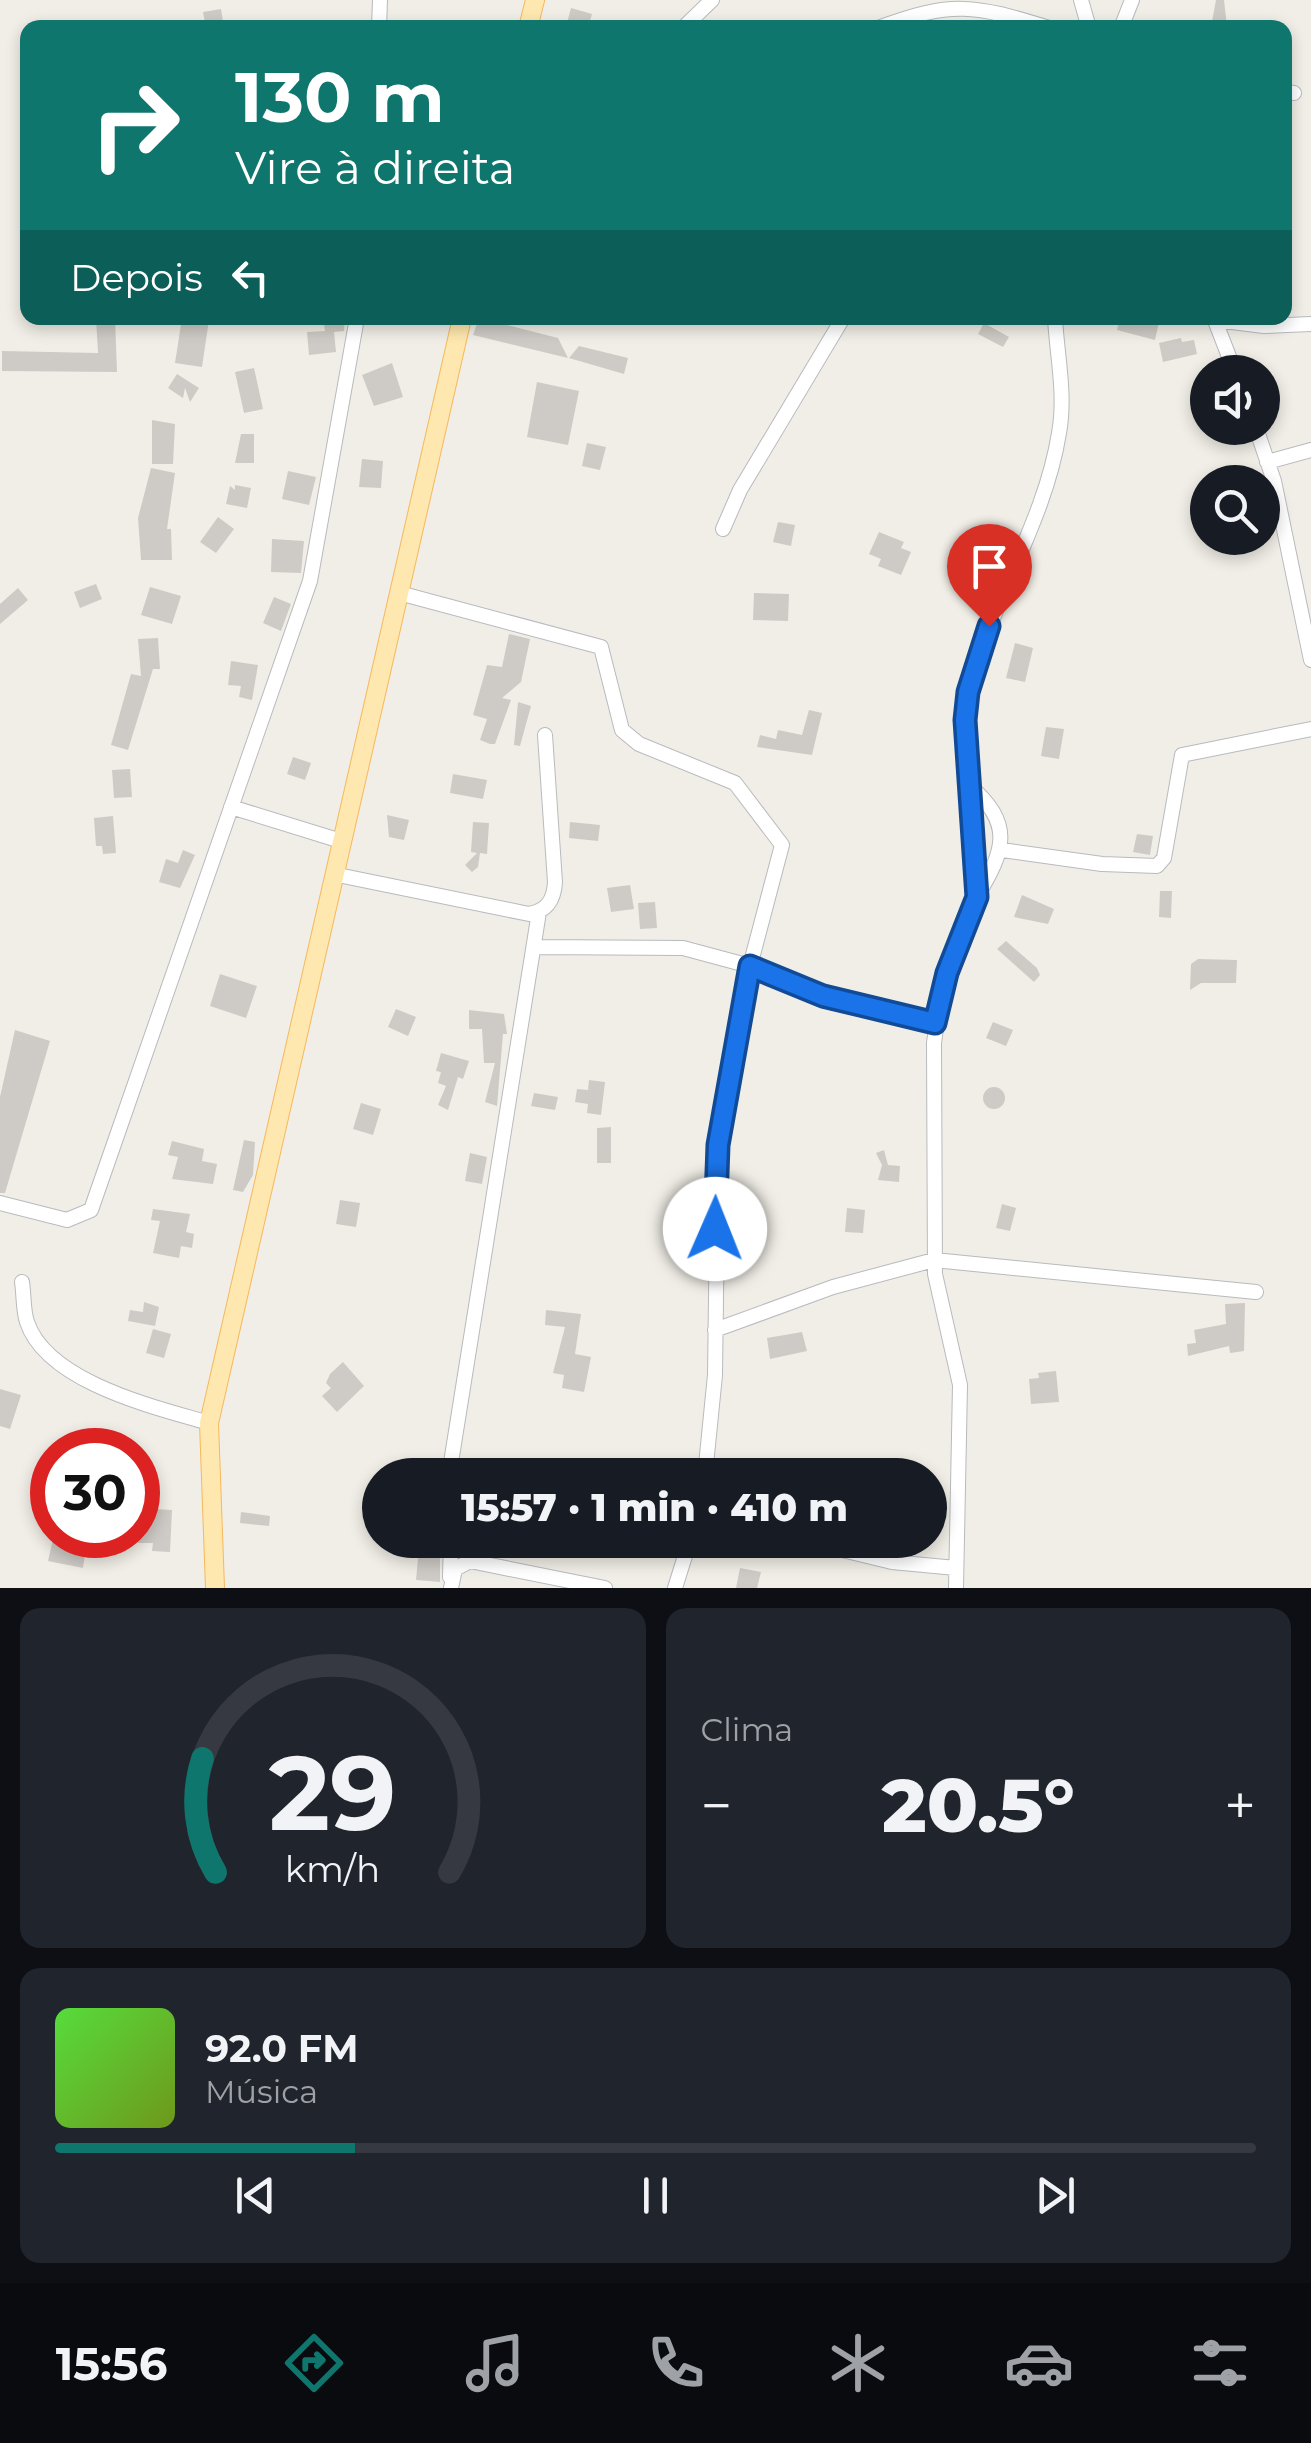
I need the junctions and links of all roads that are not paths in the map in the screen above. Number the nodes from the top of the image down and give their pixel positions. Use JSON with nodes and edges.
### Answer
{"nodes":[{"id":1,"x":712,"y":0,"type":"edge"},
{"id":2,"x":691,"y":20,"type":"edge"},
{"id":3,"x":894,"y":20,"type":"edge"},
{"id":4,"x":1020,"y":20,"type":"edge"},
{"id":5,"x":356,"y":325,"type":"edge"},
{"id":6,"x":460,"y":325,"type":"edge"},
{"id":7,"x":839,"y":325,"type":"edge"},
{"id":8,"x":1057,"y":325,"type":"edge"},
{"id":9,"x":1217,"y":325,"type":"edge"},
{"id":10,"x":1229,"y":355,"type":"edge"},
{"id":11,"x":1262,"y":445,"type":"edge"},
{"id":12,"x":1311,"y":450,"type":"edge"},
{"id":13,"x":1268,"y":462,"type":"junction"},
{"id":14,"x":723,"y":529,"type":"dead end"},
{"id":15,"x":1303,"y":587,"type":"edge"},
{"id":16,"x":399,"y":593,"type":"junction"},
{"id":17,"x":1311,"y":660,"type":"edge"},
{"id":18,"x":1311,"y":729,"type":"edge"},
{"id":19,"x":544,"y":735,"type":"dead end"},
{"id":20,"x":969,"y":785,"type":"junction"},
{"id":21,"x":232,"y":806,"type":"junction"},
{"id":22,"x":341,"y":842,"type":"junction"},
{"id":23,"x":1002,"y":850,"type":"junction"},
{"id":24,"x":333,"y":874,"type":"junction"},
{"id":25,"x":977,"y":897,"type":"junction"},
{"id":26,"x":539,"y":912,"type":"junction"},
{"id":27,"x":535,"y":948,"type":"junction"},
{"id":28,"x":750,"y":966,"type":"junction"},
{"id":29,"x":935,"y":1023,"type":"junction"},
{"id":30,"x":0,"y":1203,"type":"edge"},
{"id":31,"x":934,"y":1260,"type":"junction"},
{"id":32,"x":22,"y":1282,"type":"dead end"},
{"id":33,"x":1256,"y":1292,"type":"dead end"},
{"id":34,"x":715,"y":1330,"type":"junction"},
{"id":35,"x":209,"y":1423,"type":"junction"},
{"id":36,"x":452,"y":1458,"type":"edge"},
{"id":37,"x":707,"y":1458,"type":"edge"},
{"id":38,"x":451,"y":1558,"type":"edge"},
{"id":39,"x":684,"y":1558,"type":"edge"},
{"id":40,"x":875,"y":1558,"type":"edge"},
{"id":41,"x":956,"y":1568,"type":"junction"},
{"id":42,"x":215,"y":1588,"type":"edge"},
{"id":43,"x":451,"y":1588,"type":"edge"},
{"id":44,"x":605,"y":1588,"type":"edge"},
{"id":45,"x":675,"y":1588,"type":"edge"},
{"id":46,"x":956,"y":1588,"type":"edge"}],
"edges":[{"from":1,"to":2,"type":"street"},
{"from":3,"to":4,"type":"street"},
{"from":5,"to":21,"type":"street"},
{"from":6,"to":16,"type":"main road"},
{"from":7,"to":14,"type":"street"},
{"from":8,"to":20,"type":"street"},
{"from":9,"to":10,"type":"street"},
{"from":11,"to":13,"type":"street"},
{"from":12,"to":13,"type":"street"},
{"from":13,"to":15,"type":"street"},
{"from":15,"to":17,"type":"street"},
{"from":16,"to":22,"type":"main road"},
{"from":16,"to":28,"type":"street"},
{"from":18,"to":23,"type":"street"},
{"from":19,"to":26,"type":"street"},
{"from":20,"to":23,"type":"street"},
{"from":20,"to":25,"type":"street"},
{"from":21,"to":22,"type":"street"},
{"from":21,"to":30,"type":"street"},
{"from":22,"to":24,"type":"main road"},
{"from":23,"to":25,"type":"street"},
{"from":24,"to":26,"type":"street"},
{"from":24,"to":35,"type":"main road"},
{"from":25,"to":29,"type":"street"},
{"from":26,"to":27,"type":"street"},
{"from":27,"to":28,"type":"street"},
{"from":27,"to":36,"type":"street"},
{"from":28,"to":29,"type":"street"},
{"from":28,"to":34,"type":"street"},
{"from":29,"to":31,"type":"street"},
{"from":31,"to":33,"type":"street"},
{"from":31,"to":34,"type":"street"},
{"from":31,"to":41,"type":"street"},
{"from":32,"to":35,"type":"street"},
{"from":34,"to":37,"type":"street"},
{"from":35,"to":42,"type":"main road"},
{"from":38,"to":43,"type":"street"},
{"from":39,"to":45,"type":"street"},
{"from":40,"to":41,"type":"street"},
{"from":41,"to":46,"type":"street"},
{"from":43,"to":44,"type":"street"}]}
